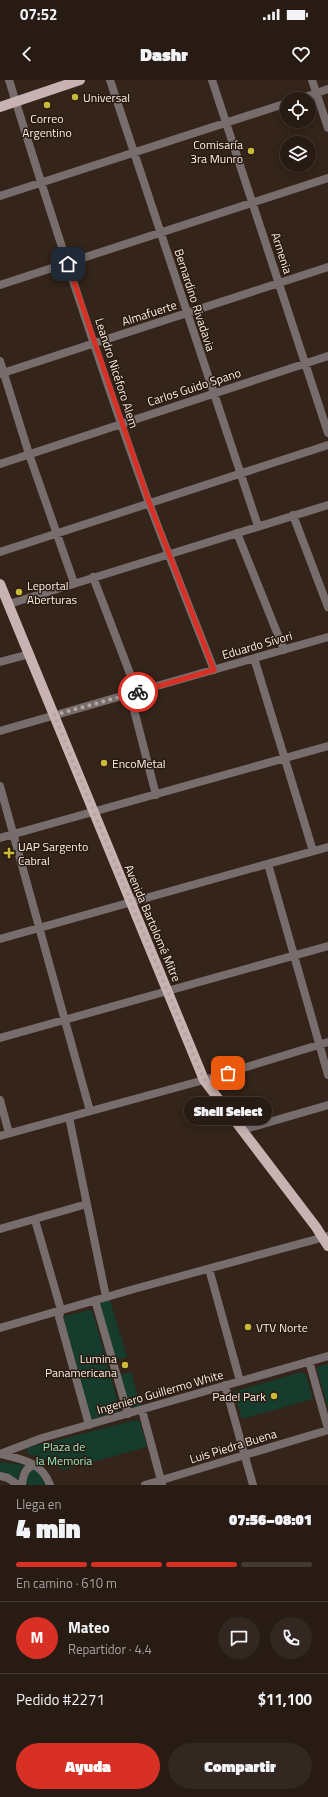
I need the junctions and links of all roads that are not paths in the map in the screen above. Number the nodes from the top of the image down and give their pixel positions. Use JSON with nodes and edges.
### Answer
{"nodes":[{"id":1,"x":9,"y":80,"type":"edge"},
{"id":2,"x":80,"y":80,"type":"edge"},
{"id":3,"x":110,"y":80,"type":"edge"},
{"id":4,"x":212,"y":80,"type":"edge"},
{"id":5,"x":312,"y":80,"type":"edge"},
{"id":6,"x":58,"y":84,"type":"edge"},
{"id":7,"x":328,"y":89,"type":"edge"},
{"id":8,"x":317,"y":93,"type":"junction"},
{"id":9,"x":16,"y":101,"type":"junction"},
{"id":10,"x":280,"y":105,"type":"edge"},
{"id":11,"x":0,"y":107,"type":"edge"},
{"id":12,"x":226,"y":122,"type":"junction"},
{"id":13,"x":328,"y":128,"type":"edge"},
{"id":14,"x":133,"y":152,"type":"junction"},
{"id":15,"x":328,"y":178,"type":"edge"},
{"id":16,"x":41,"y":182,"type":"junction"},
{"id":17,"x":0,"y":196,"type":"edge"},
{"id":18,"x":253,"y":203,"type":"junction"},
{"id":19,"x":161,"y":233,"type":"junction"},
{"id":20,"x":68,"y":264,"type":"junction"},
{"id":21,"x":328,"y":267,"type":"edge"},
{"id":22,"x":279,"y":283,"type":"junction"},
{"id":23,"x":0,"y":285,"type":"edge"},
{"id":24,"x":187,"y":313,"type":"junction"},
{"id":25,"x":95,"y":343,"type":"junction"},
{"id":26,"x":328,"y":356,"type":"edge"},
{"id":27,"x":0,"y":361,"type":"edge"},
{"id":28,"x":306,"y":364,"type":"junction"},
{"id":29,"x":2,"y":373,"type":"edge"},
{"id":30,"x":213,"y":393,"type":"junction"},
{"id":31,"x":121,"y":424,"type":"junction"},
{"id":32,"x":328,"y":433,"type":"edge"},
{"id":33,"x":328,"y":445,"type":"edge"},
{"id":34,"x":30,"y":454,"type":"junction"},
{"id":35,"x":0,"y":464,"type":"edge"},
{"id":36,"x":241,"y":473,"type":"junction"},
{"id":37,"x":149,"y":502,"type":"junction"},
{"id":38,"x":328,"y":504,"type":"edge"},
{"id":39,"x":293,"y":515,"type":"junction"},
{"id":40,"x":258,"y":526,"type":"junction"},
{"id":41,"x":57,"y":532,"type":"junction"},
{"id":42,"x":237,"y":533,"type":"junction"},
{"id":43,"x":0,"y":552,"type":"edge"},
{"id":44,"x":168,"y":554,"type":"junction"},
{"id":45,"x":93,"y":577,"type":"junction"},
{"id":46,"x":74,"y":583,"type":"junction"},
{"id":47,"x":0,"y":584,"type":"edge"},
{"id":48,"x":9,"y":604,"type":"junction"},
{"id":49,"x":328,"y":607,"type":"edge"},
{"id":50,"x":328,"y":637,"type":"edge"},
{"id":51,"x":284,"y":650,"type":"junction"},
{"id":52,"x":30,"y":654,"type":"junction"},
{"id":53,"x":254,"y":658,"type":"junction"},
{"id":54,"x":0,"y":662,"type":"edge"},
{"id":55,"x":214,"y":670,"type":"junction"},
{"id":56,"x":133,"y":693,"type":"junction"},
{"id":57,"x":54,"y":715,"type":"junction"},
{"id":58,"x":0,"y":732,"type":"edge"},
{"id":59,"x":328,"y":746,"type":"edge"},
{"id":60,"x":285,"y":758,"type":"junction"},
{"id":61,"x":0,"y":786,"type":"edge"},
{"id":62,"x":156,"y":794,"type":"junction"},
{"id":63,"x":92,"y":812,"type":"junction"},
{"id":64,"x":13,"y":834,"type":"junction"},
{"id":65,"x":0,"y":838,"type":"edge"},
{"id":66,"x":328,"y":847,"type":"edge"},
{"id":67,"x":314,"y":851,"type":"junction"},
{"id":68,"x":268,"y":864,"type":"junction"},
{"id":69,"x":130,"y":904,"type":"junction"},
{"id":70,"x":39,"y":929,"type":"junction"},
{"id":71,"x":0,"y":939,"type":"edge"},
{"id":72,"x":328,"y":946,"type":"edge"},
{"id":73,"x":294,"y":955,"type":"junction"},
{"id":74,"x":167,"y":991,"type":"junction"},
{"id":75,"x":65,"y":1019,"type":"junction"},
{"id":76,"x":0,"y":1038,"type":"edge"},
{"id":77,"x":328,"y":1042,"type":"edge"},
{"id":78,"x":320,"y":1045,"type":"junction"},
{"id":79,"x":328,"y":1075,"type":"edge"},
{"id":80,"x":204,"y":1080,"type":"junction"},
{"id":81,"x":0,"y":1100,"type":"edge"},
{"id":82,"x":328,"y":1105,"type":"edge"},
{"id":83,"x":90,"y":1111,"type":"junction"},
{"id":84,"x":69,"y":1117,"type":"junction"},
{"id":85,"x":242,"y":1130,"type":"junction"},
{"id":86,"x":9,"y":1133,"type":"junction"},
{"id":87,"x":0,"y":1136,"type":"edge"},
{"id":88,"x":87,"y":1204,"type":"junction"},
{"id":89,"x":35,"y":1220,"type":"junction"},
{"id":90,"x":0,"y":1229,"type":"edge"},
{"id":91,"x":326,"y":1240,"type":"edge"},
{"id":92,"x":209,"y":1269,"type":"junction"},
{"id":93,"x":106,"y":1297,"type":"junction"},
{"id":94,"x":95,"y":1300,"type":"junction"},
{"id":95,"x":61,"y":1310,"type":"junction"},
{"id":96,"x":0,"y":1328,"type":"edge"},
{"id":97,"x":328,"y":1356,"type":"edge"},
{"id":98,"x":310,"y":1361,"type":"junction"},
{"id":99,"x":240,"y":1381,"type":"junction"},
{"id":100,"x":225,"y":1385,"type":"junction"},
{"id":101,"x":142,"y":1410,"type":"junction"},
{"id":102,"x":128,"y":1414,"type":"junction"},
{"id":103,"x":89,"y":1425,"type":"junction"},
{"id":104,"x":328,"y":1430,"type":"edge"},
{"id":105,"x":0,"y":1454,"type":"edge"},
{"id":106,"x":245,"y":1455,"type":"junction"},
{"id":107,"x":35,"y":1465,"type":"junction"},
{"id":108,"x":0,"y":1476,"type":"edge"},
{"id":109,"x":162,"y":1483,"type":"edge"},
{"id":110,"x":18,"y":1485,"type":"edge"},
{"id":111,"x":22,"y":1485,"type":"edge"},
{"id":112,"x":50,"y":1485,"type":"edge"},
{"id":113,"x":145,"y":1485,"type":"edge"},
{"id":114,"x":253,"y":1485,"type":"edge"}],
"edges":[{"from":1,"to":9,"type":"street","name":"Leandro Nicéforo Alem"},
{"from":2,"to":6,"type":"main road"},
{"from":3,"to":14,"type":"street","name":"Bernardino Rivadavia"},
{"from":4,"to":12,"type":"street","name":"Armenia"},
{"from":5,"to":8,"type":"street"},
{"from":6,"to":9,"type":"main road"},
{"from":7,"to":8,"type":"street"},
{"from":8,"to":13,"type":"street"},
{"from":9,"to":11,"type":"main road"},
{"from":9,"to":16,"type":"street","name":"Leandro Nicéforo Alem"},
{"from":10,"to":12,"type":"street"},
{"from":12,"to":14,"type":"street"},
{"from":12,"to":18,"type":"street","name":"Armenia"},
{"from":14,"to":16,"type":"street"},
{"from":14,"to":19,"type":"street","name":"Bernardino Rivadavia"},
{"from":15,"to":18,"type":"street"},
{"from":16,"to":17,"type":"street"},
{"from":16,"to":20,"type":"street","name":"Leandro Nicéforo Alem"},
{"from":18,"to":19,"type":"street"},
{"from":18,"to":22,"type":"street","name":"Armenia"},
{"from":19,"to":20,"type":"street"},
{"from":19,"to":24,"type":"street","name":"Bernardino Rivadavia"},
{"from":20,"to":23,"type":"street"},
{"from":20,"to":25,"type":"street","name":"Leandro Nicéforo Alem"},
{"from":21,"to":22,"type":"street","name":"Almafuerte"},
{"from":22,"to":24,"type":"street","name":"Almafuerte"},
{"from":22,"to":28,"type":"street","name":"Armenia"},
{"from":24,"to":25,"type":"street","name":"Almafuerte"},
{"from":24,"to":30,"type":"street","name":"Bernardino Rivadavia"},
{"from":25,"to":29,"type":"street","name":"Almafuerte"},
{"from":25,"to":31,"type":"street","name":"Leandro Nicéforo Alem"},
{"from":26,"to":28,"type":"street","name":"Carlos Guido Spano"},
{"from":27,"to":29,"type":"street"},
{"from":28,"to":30,"type":"street","name":"Carlos Guido Spano"},
{"from":28,"to":32,"type":"street","name":"Armenia"},
{"from":29,"to":34,"type":"street"},
{"from":30,"to":31,"type":"street","name":"Carlos Guido Spano"},
{"from":30,"to":36,"type":"street","name":"Bernardino Rivadavia"},
{"from":31,"to":34,"type":"street","name":"Carlos Guido Spano"},
{"from":31,"to":37,"type":"street","name":"Leandro Nicéforo Alem"},
{"from":33,"to":36,"type":"street"},
{"from":34,"to":35,"type":"street","name":"Carlos Guido Spano"},
{"from":34,"to":41,"type":"street"},
{"from":36,"to":37,"type":"street"},
{"from":36,"to":40,"type":"street","name":"Bernardino Rivadavia"},
{"from":37,"to":41,"type":"street"},
{"from":37,"to":44,"type":"street","name":"Leandro Nicéforo Alem"},
{"from":38,"to":39,"type":"street"},
{"from":39,"to":40,"type":"street"},
{"from":39,"to":49,"type":"street"},
{"from":40,"to":42,"type":"street"},
{"from":41,"to":43,"type":"street"},
{"from":41,"to":46,"type":"street"},
{"from":42,"to":44,"type":"street"},
{"from":42,"to":51,"type":"street"},
{"from":44,"to":45,"type":"street"},
{"from":44,"to":55,"type":"street","name":"Leandro Nicéforo Alem"},
{"from":45,"to":46,"type":"street"},
{"from":45,"to":56,"type":"street"},
{"from":46,"to":48,"type":"street"},
{"from":47,"to":48,"type":"main road","name":"Avenida Bartolomé Mitre"},
{"from":48,"to":52,"type":"main road","name":"Avenida Bartolomé Mitre"},
{"from":50,"to":51,"type":"street","name":"Eduardo Sívori"},
{"from":51,"to":53,"type":"street","name":"Eduardo Sívori"},
{"from":52,"to":54,"type":"street"},
{"from":52,"to":57,"type":"main road","name":"Avenida Bartolomé Mitre"},
{"from":53,"to":55,"type":"street","name":"Eduardo Sívori"},
{"from":53,"to":60,"type":"street"},
{"from":55,"to":56,"type":"street","name":"Eduardo Sívori"},
{"from":56,"to":57,"type":"street","name":"Eduardo Sívori"},
{"from":56,"to":62,"type":"street"},
{"from":57,"to":58,"type":"street","name":"Eduardo Sívori"},
{"from":57,"to":63,"type":"main road","name":"Avenida Bartolomé Mitre"},
{"from":59,"to":60,"type":"street"},
{"from":60,"to":62,"type":"street"},
{"from":60,"to":67,"type":"street"},
{"from":61,"to":64,"type":"street"},
{"from":62,"to":63,"type":"street"},
{"from":63,"to":64,"type":"street"},
{"from":63,"to":69,"type":"main road","name":"Avenida Bartolomé Mitre"},
{"from":64,"to":65,"type":"street"},
{"from":64,"to":70,"type":"street"},
{"from":66,"to":67,"type":"street"},
{"from":67,"to":68,"type":"street"},
{"from":68,"to":69,"type":"street"},
{"from":68,"to":73,"type":"street"},
{"from":69,"to":70,"type":"street"},
{"from":69,"to":74,"type":"main road","name":"Avenida Bartolomé Mitre"},
{"from":70,"to":71,"type":"street"},
{"from":70,"to":75,"type":"street"},
{"from":72,"to":73,"type":"street"},
{"from":73,"to":74,"type":"street"},
{"from":73,"to":78,"type":"street"},
{"from":74,"to":75,"type":"street"},
{"from":74,"to":80,"type":"main road","name":"Avenida Bartolomé Mitre"},
{"from":75,"to":76,"type":"street"},
{"from":75,"to":83,"type":"street"},
{"from":77,"to":78,"type":"street"},
{"from":78,"to":79,"type":"street"},
{"from":78,"to":80,"type":"street"},
{"from":80,"to":83,"type":"street"},
{"from":80,"to":85,"type":"main road","name":"Avenida Bartolomé Mitre"},
{"from":81,"to":86,"type":"street"},
{"from":82,"to":85,"type":"street"},
{"from":83,"to":84,"type":"street"},
{"from":84,"to":86,"type":"street"},
{"from":84,"to":88,"type":"street"},
{"from":85,"to":91,"type":"main road","name":"Avenida Bartolomé Mitre"},
{"from":86,"to":87,"type":"street"},
{"from":88,"to":89,"type":"street"},
{"from":88,"to":93,"type":"street"},
{"from":89,"to":90,"type":"street"},
{"from":89,"to":95,"type":"street"},
{"from":91,"to":92,"type":"street"},
{"from":92,"to":93,"type":"street"},
{"from":92,"to":99,"type":"street"},
{"from":93,"to":94,"type":"street"},
{"from":94,"to":95,"type":"street"},
{"from":94,"to":102,"type":"street"},
{"from":95,"to":96,"type":"street"},
{"from":95,"to":103,"type":"street"},
{"from":97,"to":98,"type":"street","name":"Ingeniero Guillermo White"},
{"from":98,"to":99,"type":"street","name":"Ingeniero Guillermo White"},
{"from":98,"to":104,"type":"street"},
{"from":99,"to":100,"type":"street","name":"Ingeniero Guillermo White"},
{"from":100,"to":101,"type":"street","name":"Ingeniero Guillermo White"},
{"from":100,"to":106,"type":"street"},
{"from":101,"to":102,"type":"street","name":"Ingeniero Guillermo White"},
{"from":101,"to":109,"type":"street"},
{"from":102,"to":103,"type":"street","name":"Ingeniero Guillermo White"},
{"from":103,"to":105,"type":"street","name":"Ingeniero Guillermo White"},
{"from":104,"to":106,"type":"street","name":"Luis Piedra Buena"},
{"from":105,"to":107,"type":"street"},
{"from":106,"to":109,"type":"street","name":"Luis Piedra Buena"},
{"from":106,"to":114,"type":"street"},
{"from":107,"to":111,"type":"street"},
{"from":107,"to":112,"type":"street"},
{"from":108,"to":110,"type":"street"},
{"from":109,"to":113,"type":"street","name":"Luis Piedra Buena"}]}
